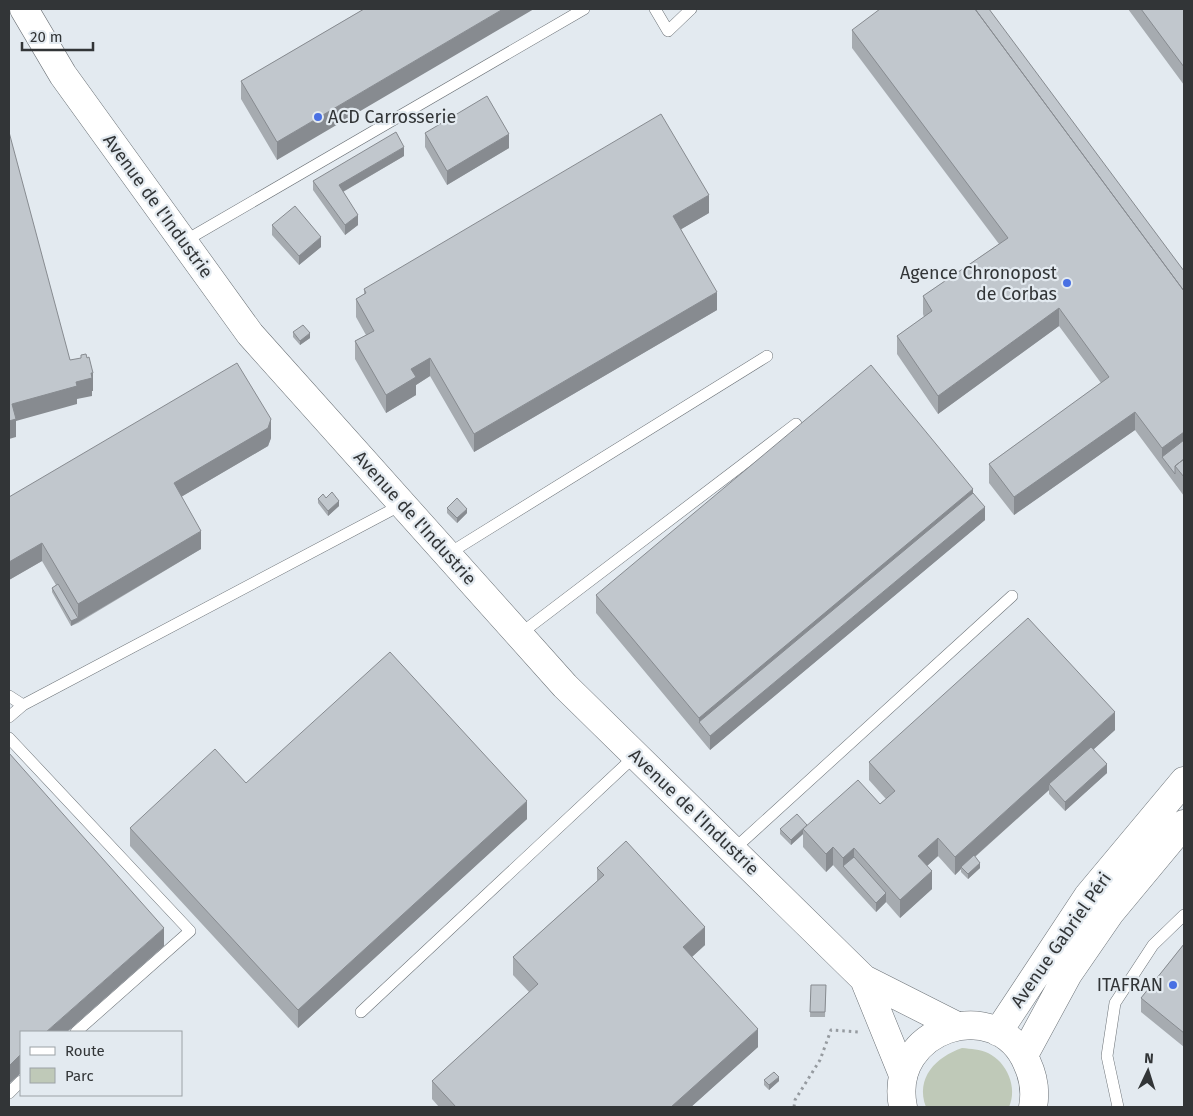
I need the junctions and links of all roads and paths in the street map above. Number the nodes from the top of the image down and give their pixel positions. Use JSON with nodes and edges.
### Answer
{"nodes":[{"id":1,"x":24,"y":9,"type":"edge"},
{"id":2,"x":584,"y":9,"type":"edge"},
{"id":3,"x":655,"y":9,"type":"edge"},
{"id":4,"x":691,"y":9,"type":"edge"},
{"id":5,"x":183,"y":242,"type":"junction"},
{"id":6,"x":767,"y":356,"type":"dead end"},
{"id":7,"x":796,"y":424,"type":"dead end"},
{"id":8,"x":403,"y":504,"type":"junction"},
{"id":9,"x":448,"y":554,"type":"junction"},
{"id":10,"x":1012,"y":596,"type":"dead end"},
{"id":11,"x":520,"y":634,"type":"junction"},
{"id":12,"x":9,"y":696,"type":"edge"},
{"id":13,"x":23,"y":705,"type":"junction"},
{"id":14,"x":9,"y":718,"type":"edge"},
{"id":15,"x":9,"y":738,"type":"edge"},
{"id":16,"x":636,"y":755,"type":"junction"},
{"id":17,"x":1184,"y":781,"type":"edge"},
{"id":18,"x":1184,"y":824,"type":"edge"},
{"id":19,"x":733,"y":850,"type":"junction"},
{"id":20,"x":1184,"y":915,"type":"edge"},
{"id":21,"x":864,"y":979,"type":"junction"},
{"id":22,"x":361,"y":1012,"type":"dead end"},
{"id":23,"x":957,"y":1026,"type":"junction"},
{"id":24,"x":884,"y":1027,"type":"junction"},
{"id":25,"x":77,"y":1031,"type":"edge"},
{"id":26,"x":998,"y":1032,"type":"junction"},
{"id":27,"x":1024,"y":1055,"type":"junction"},
{"id":28,"x":904,"y":1075,"type":"junction"},
{"id":29,"x":20,"y":1083,"type":"edge"},
{"id":30,"x":9,"y":1093,"type":"edge"},
{"id":31,"x":794,"y":1107,"type":"edge"},
{"id":32,"x":903,"y":1107,"type":"edge"},
{"id":33,"x":1033,"y":1107,"type":"edge"},
{"id":34,"x":1118,"y":1107,"type":"edge"}],
"edges":[{"from":1,"to":5,"type":"street","name":"Avenue de l'Industrie"},
{"from":2,"to":5,"type":"lane"},
{"from":3,"to":4,"type":"lane"},
{"from":5,"to":8,"type":"street","name":"Avenue de l'Industrie"},
{"from":6,"to":9,"type":"lane"},
{"from":7,"to":11,"type":"lane"},
{"from":8,"to":9,"type":"street","name":"Avenue de l'Industrie"},
{"from":8,"to":13,"type":"lane"},
{"from":9,"to":11,"type":"street","name":"Avenue de l'Industrie"},
{"from":10,"to":19,"type":"lane"},
{"from":11,"to":16,"type":"street","name":"Avenue de l'Industrie"},
{"from":12,"to":13,"type":"lane"},
{"from":13,"to":14,"type":"lane"},
{"from":15,"to":25,"type":"lane"},
{"from":16,"to":19,"type":"street","name":"Avenue de l'Industrie"},
{"from":16,"to":22,"type":"lane"},
{"from":17,"to":26,"type":"street","name":"Avenue Gabriel Péri"},
{"from":18,"to":27,"type":"street","name":"Avenue Gabriel Péri"},
{"from":19,"to":21,"type":"street","name":"Avenue de l'Industrie"},
{"from":20,"to":34,"type":"lane"},
{"from":21,"to":23,"type":"street","name":"Avenue de l'Industrie"},
{"from":21,"to":24,"type":"street","name":"Avenue de l'Industrie"},
{"from":23,"to":26,"type":"street"},
{"from":23,"to":28,"type":"street"},
{"from":24,"to":28,"type":"street","name":"Avenue de l'Industrie"},
{"from":24,"to":31,"type":"path"},
{"from":26,"to":27,"type":"street"},
{"from":27,"to":33,"type":"street"},
{"from":28,"to":32,"type":"street"},
{"from":29,"to":30,"type":"lane"}]}
